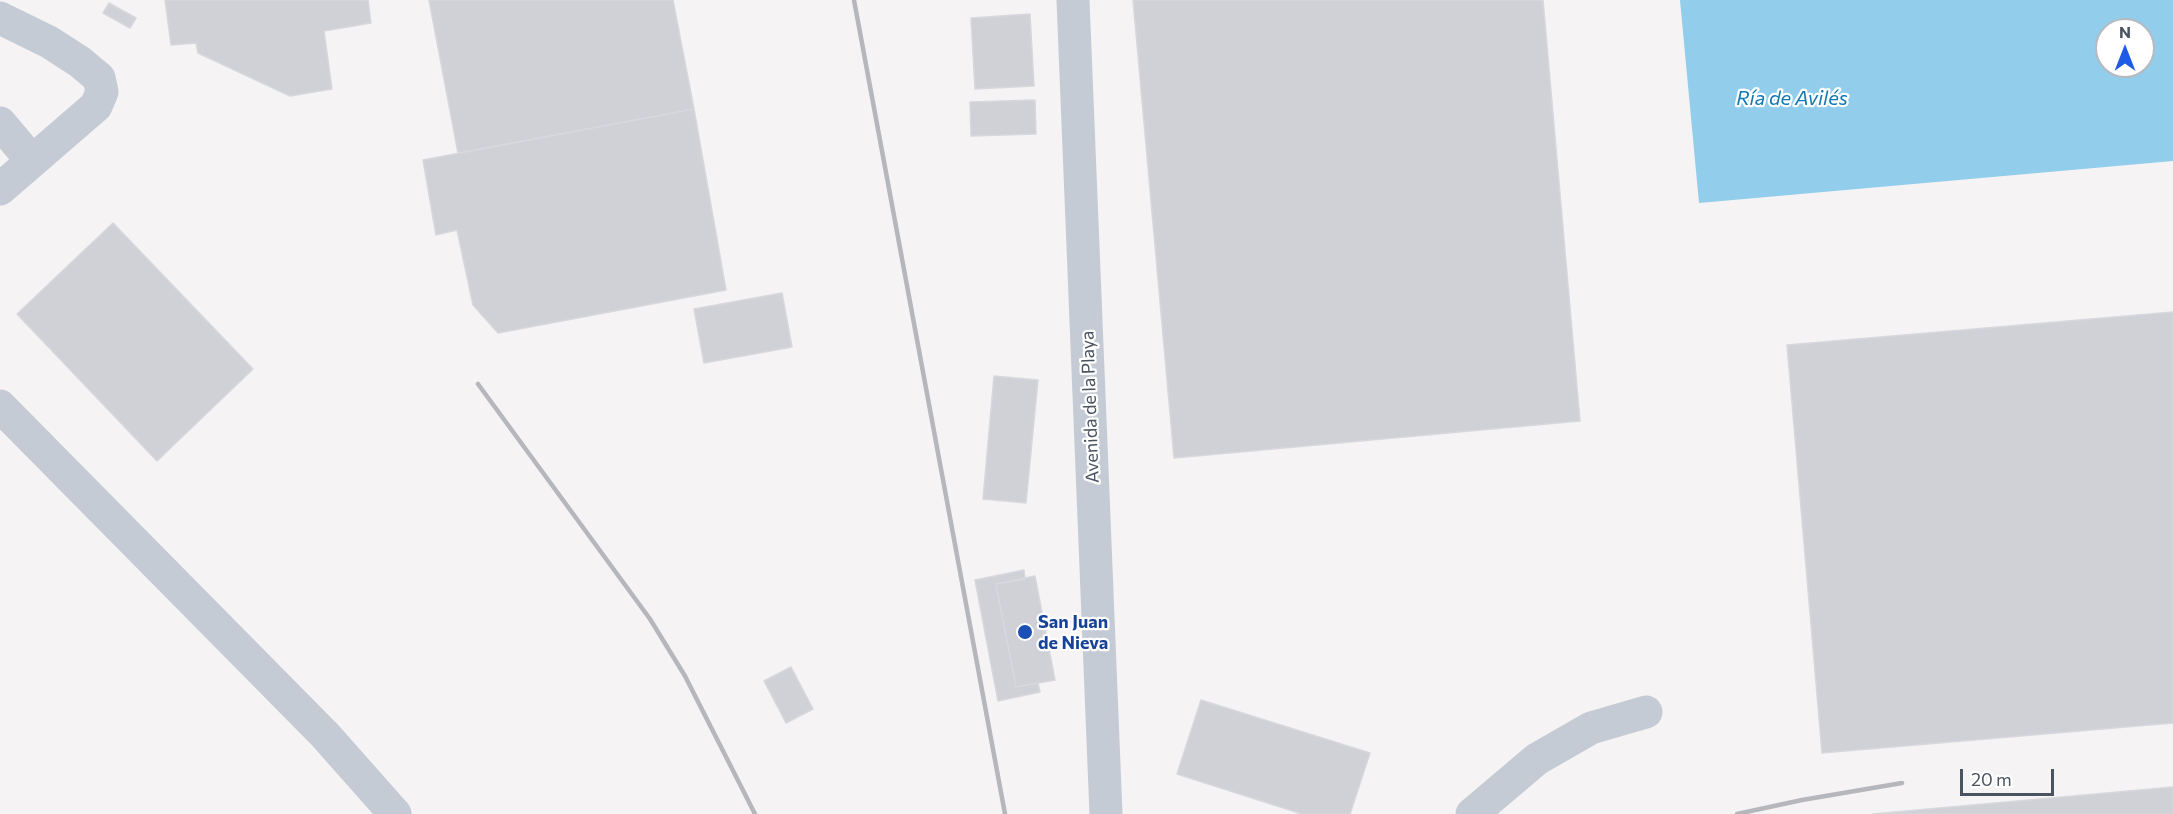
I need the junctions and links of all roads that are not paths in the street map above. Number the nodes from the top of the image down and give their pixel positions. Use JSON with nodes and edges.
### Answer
{"nodes":[{"id":1,"x":1073,"y":0,"type":"edge"},
{"id":2,"x":0,"y":18,"type":"edge"},
{"id":3,"x":0,"y":123,"type":"edge"},
{"id":4,"x":32,"y":161,"type":"junction"},
{"id":5,"x":0,"y":189,"type":"edge"},
{"id":6,"x":0,"y":405,"type":"edge"},
{"id":7,"x":1646,"y":712,"type":"dead end"},
{"id":8,"x":394,"y":814,"type":"edge"},
{"id":9,"x":1106,"y":814,"type":"edge"},
{"id":10,"x":1472,"y":814,"type":"edge"}],
"edges":[{"from":1,"to":9,"type":"street","name":"Avenida de la Playa"},
{"from":2,"to":4,"type":"street"},
{"from":3,"to":4,"type":"street"},
{"from":4,"to":5,"type":"street"},
{"from":6,"to":8,"type":"street"},
{"from":7,"to":10,"type":"street"}]}
